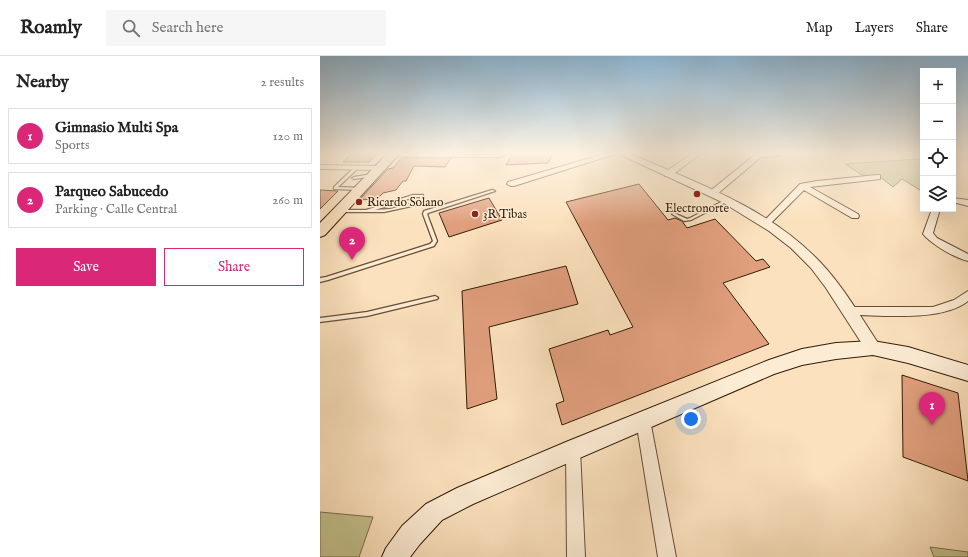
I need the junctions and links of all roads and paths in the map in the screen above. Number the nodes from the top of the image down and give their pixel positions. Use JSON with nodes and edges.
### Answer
{"nodes":[{"id":1,"x":347,"y":177,"type":"edge"},
{"id":2,"x":366,"y":177,"type":"edge"},
{"id":3,"x":533,"y":177,"type":"edge"},
{"id":4,"x":676,"y":177,"type":"edge"},
{"id":5,"x":732,"y":177,"type":"edge"},
{"id":6,"x":873,"y":177,"type":"edge"},
{"id":7,"x":357,"y":183,"type":"junction"},
{"id":8,"x":511,"y":184,"type":"dead end"},
{"id":9,"x":803,"y":186,"type":"junction"},
{"id":10,"x":493,"y":191,"type":"dead end"},
{"id":11,"x":713,"y":193,"type":"junction"},
{"id":12,"x":728,"y":200,"type":"junction"},
{"id":13,"x":956,"y":201,"type":"edge"},
{"id":14,"x":968,"y":203,"type":"edge"},
{"id":15,"x":340,"y":211,"type":"junction"},
{"id":16,"x":366,"y":211,"type":"junction"},
{"id":17,"x":935,"y":212,"type":"edge"},
{"id":18,"x":674,"y":214,"type":"dead end"},
{"id":19,"x":855,"y":216,"type":"dead end"},
{"id":20,"x":766,"y":224,"type":"junction"},
{"id":21,"x":320,"y":232,"type":"edge"},
{"id":22,"x":968,"y":258,"type":"edge"},
{"id":23,"x":320,"y":280,"type":"edge"},
{"id":24,"x":968,"y":295,"type":"edge"},
{"id":25,"x":435,"y":298,"type":"dead end"},
{"id":26,"x":850,"y":311,"type":"junction"},
{"id":27,"x":320,"y":320,"type":"edge"},
{"id":28,"x":873,"y":348,"type":"junction"},
{"id":29,"x":968,"y":372,"type":"edge"},
{"id":30,"x":642,"y":420,"type":"junction"},
{"id":31,"x":573,"y":449,"type":"junction"},
{"id":32,"x":395,"y":557,"type":"edge"},
{"id":33,"x":576,"y":557,"type":"edge"},
{"id":34,"x":667,"y":557,"type":"edge"}],
"edges":[{"from":1,"to":7,"type":"lane"},
{"from":2,"to":7,"type":"main road"},
{"from":3,"to":8,"type":"street"},
{"from":4,"to":11,"type":"street"},
{"from":5,"to":11,"type":"street"},
{"from":6,"to":9,"type":"street"},
{"from":7,"to":15,"type":"main road"},
{"from":9,"to":19,"type":"street"},
{"from":9,"to":20,"type":"street"},
{"from":10,"to":23,"type":"lane"},
{"from":11,"to":12,"type":"street"},
{"from":12,"to":18,"type":"lane"},
{"from":12,"to":20,"type":"street"},
{"from":13,"to":14,"type":"street"},
{"from":15,"to":16,"type":"lane"},
{"from":15,"to":21,"type":"main road"},
{"from":16,"to":16,"type":"lane"},
{"from":17,"to":22,"type":"street"},
{"from":20,"to":26,"type":"street"},
{"from":24,"to":26,"type":"street"},
{"from":25,"to":27,"type":"lane"},
{"from":26,"to":28,"type":"street"},
{"from":28,"to":29,"type":"main road"},
{"from":28,"to":30,"type":"main road"},
{"from":30,"to":31,"type":"main road"},
{"from":30,"to":34,"type":"street"},
{"from":31,"to":32,"type":"main road"},
{"from":31,"to":33,"type":"street"}]}
